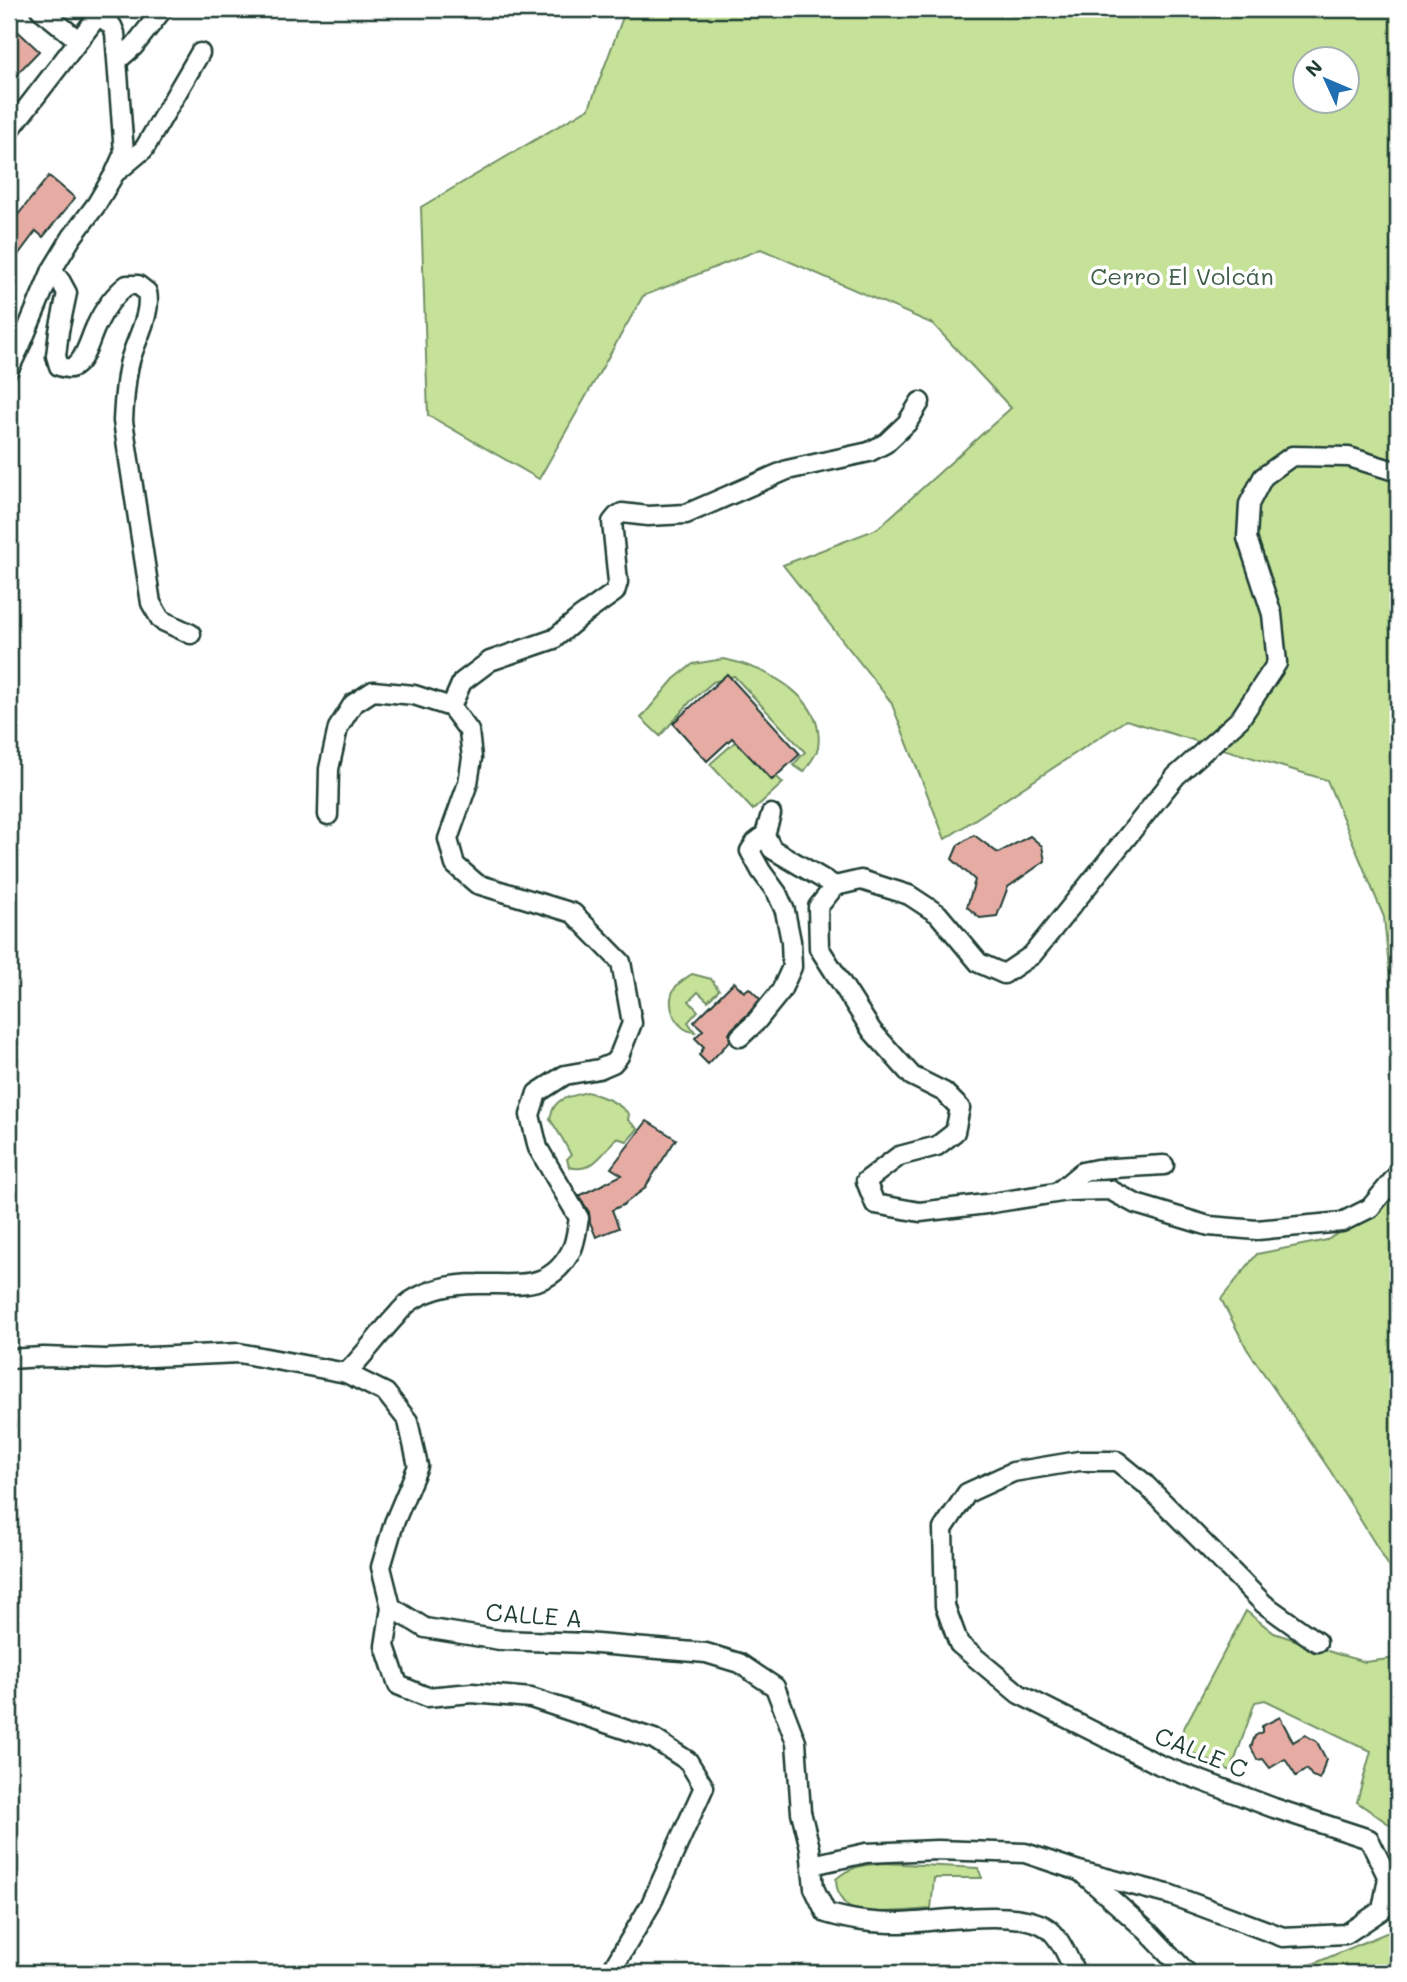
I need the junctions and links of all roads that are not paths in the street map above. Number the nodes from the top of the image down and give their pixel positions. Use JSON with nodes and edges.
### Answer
{"nodes":[{"id":1,"x":40,"y":9,"type":"edge"},
{"id":2,"x":163,"y":9,"type":"edge"},
{"id":3,"x":101,"y":12,"type":"edge"},
{"id":4,"x":78,"y":40,"type":"junction"},
{"id":5,"x":200,"y":53,"type":"dead end"},
{"id":6,"x":118,"y":60,"type":"junction"},
{"id":7,"x":9,"y":131,"type":"edge"},
{"id":8,"x":115,"y":173,"type":"junction"},
{"id":9,"x":51,"y":270,"type":"junction"},
{"id":10,"x":9,"y":369,"type":"edge"},
{"id":11,"x":920,"y":402,"type":"dead end"},
{"id":12,"x":1398,"y":472,"type":"edge"},
{"id":13,"x":191,"y":634,"type":"dead end"},
{"id":14,"x":451,"y":707,"type":"junction"},
{"id":15,"x":771,"y":814,"type":"dead end"},
{"id":16,"x":328,"y":815,"type":"dead end"},
{"id":17,"x":765,"y":835,"type":"junction"},
{"id":18,"x":835,"y":886,"type":"junction"},
{"id":19,"x":740,"y":1037,"type":"dead end"},
{"id":20,"x":1164,"y":1166,"type":"dead end"},
{"id":21,"x":1398,"y":1174,"type":"edge"},
{"id":22,"x":1058,"y":1192,"type":"junction"},
{"id":23,"x":9,"y":1359,"type":"edge"},
{"id":24,"x":346,"y":1373,"type":"junction"},
{"id":25,"x":391,"y":1607,"type":"junction"},
{"id":26,"x":1317,"y":1642,"type":"dead end"},
{"id":27,"x":812,"y":1865,"type":"junction"},
{"id":28,"x":1079,"y":1871,"type":"junction"},
{"id":29,"x":610,"y":1973,"type":"edge"},
{"id":30,"x":1075,"y":1973,"type":"edge"},
{"id":31,"x":1187,"y":1973,"type":"edge"}],
"edges":[{"from":1,"to":4,"type":"street"},
{"from":2,"to":6,"type":"street"},
{"from":3,"to":4,"type":"street"},
{"from":3,"to":6,"type":"street"},
{"from":4,"to":7,"type":"street"},
{"from":5,"to":8,"type":"street"},
{"from":6,"to":8,"type":"street"},
{"from":8,"to":9,"type":"street"},
{"from":9,"to":10,"type":"street"},
{"from":9,"to":13,"type":"street"},
{"from":11,"to":14,"type":"street"},
{"from":12,"to":18,"type":"street"},
{"from":14,"to":16,"type":"street"},
{"from":14,"to":24,"type":"street"},
{"from":15,"to":17,"type":"street"},
{"from":17,"to":18,"type":"street"},
{"from":17,"to":19,"type":"street"},
{"from":18,"to":22,"type":"street"},
{"from":20,"to":22,"type":"street"},
{"from":21,"to":22,"type":"street"},
{"from":23,"to":24,"type":"street"},
{"from":24,"to":25,"type":"street"},
{"from":25,"to":27,"type":"street","name":"CALLE A"},
{"from":25,"to":29,"type":"street"},
{"from":26,"to":28,"type":"street","name":"CALLE C"},
{"from":27,"to":28,"type":"street","name":"CALLE C"},
{"from":27,"to":30,"type":"street","name":"CALLE A"},
{"from":28,"to":31,"type":"street"}]}
